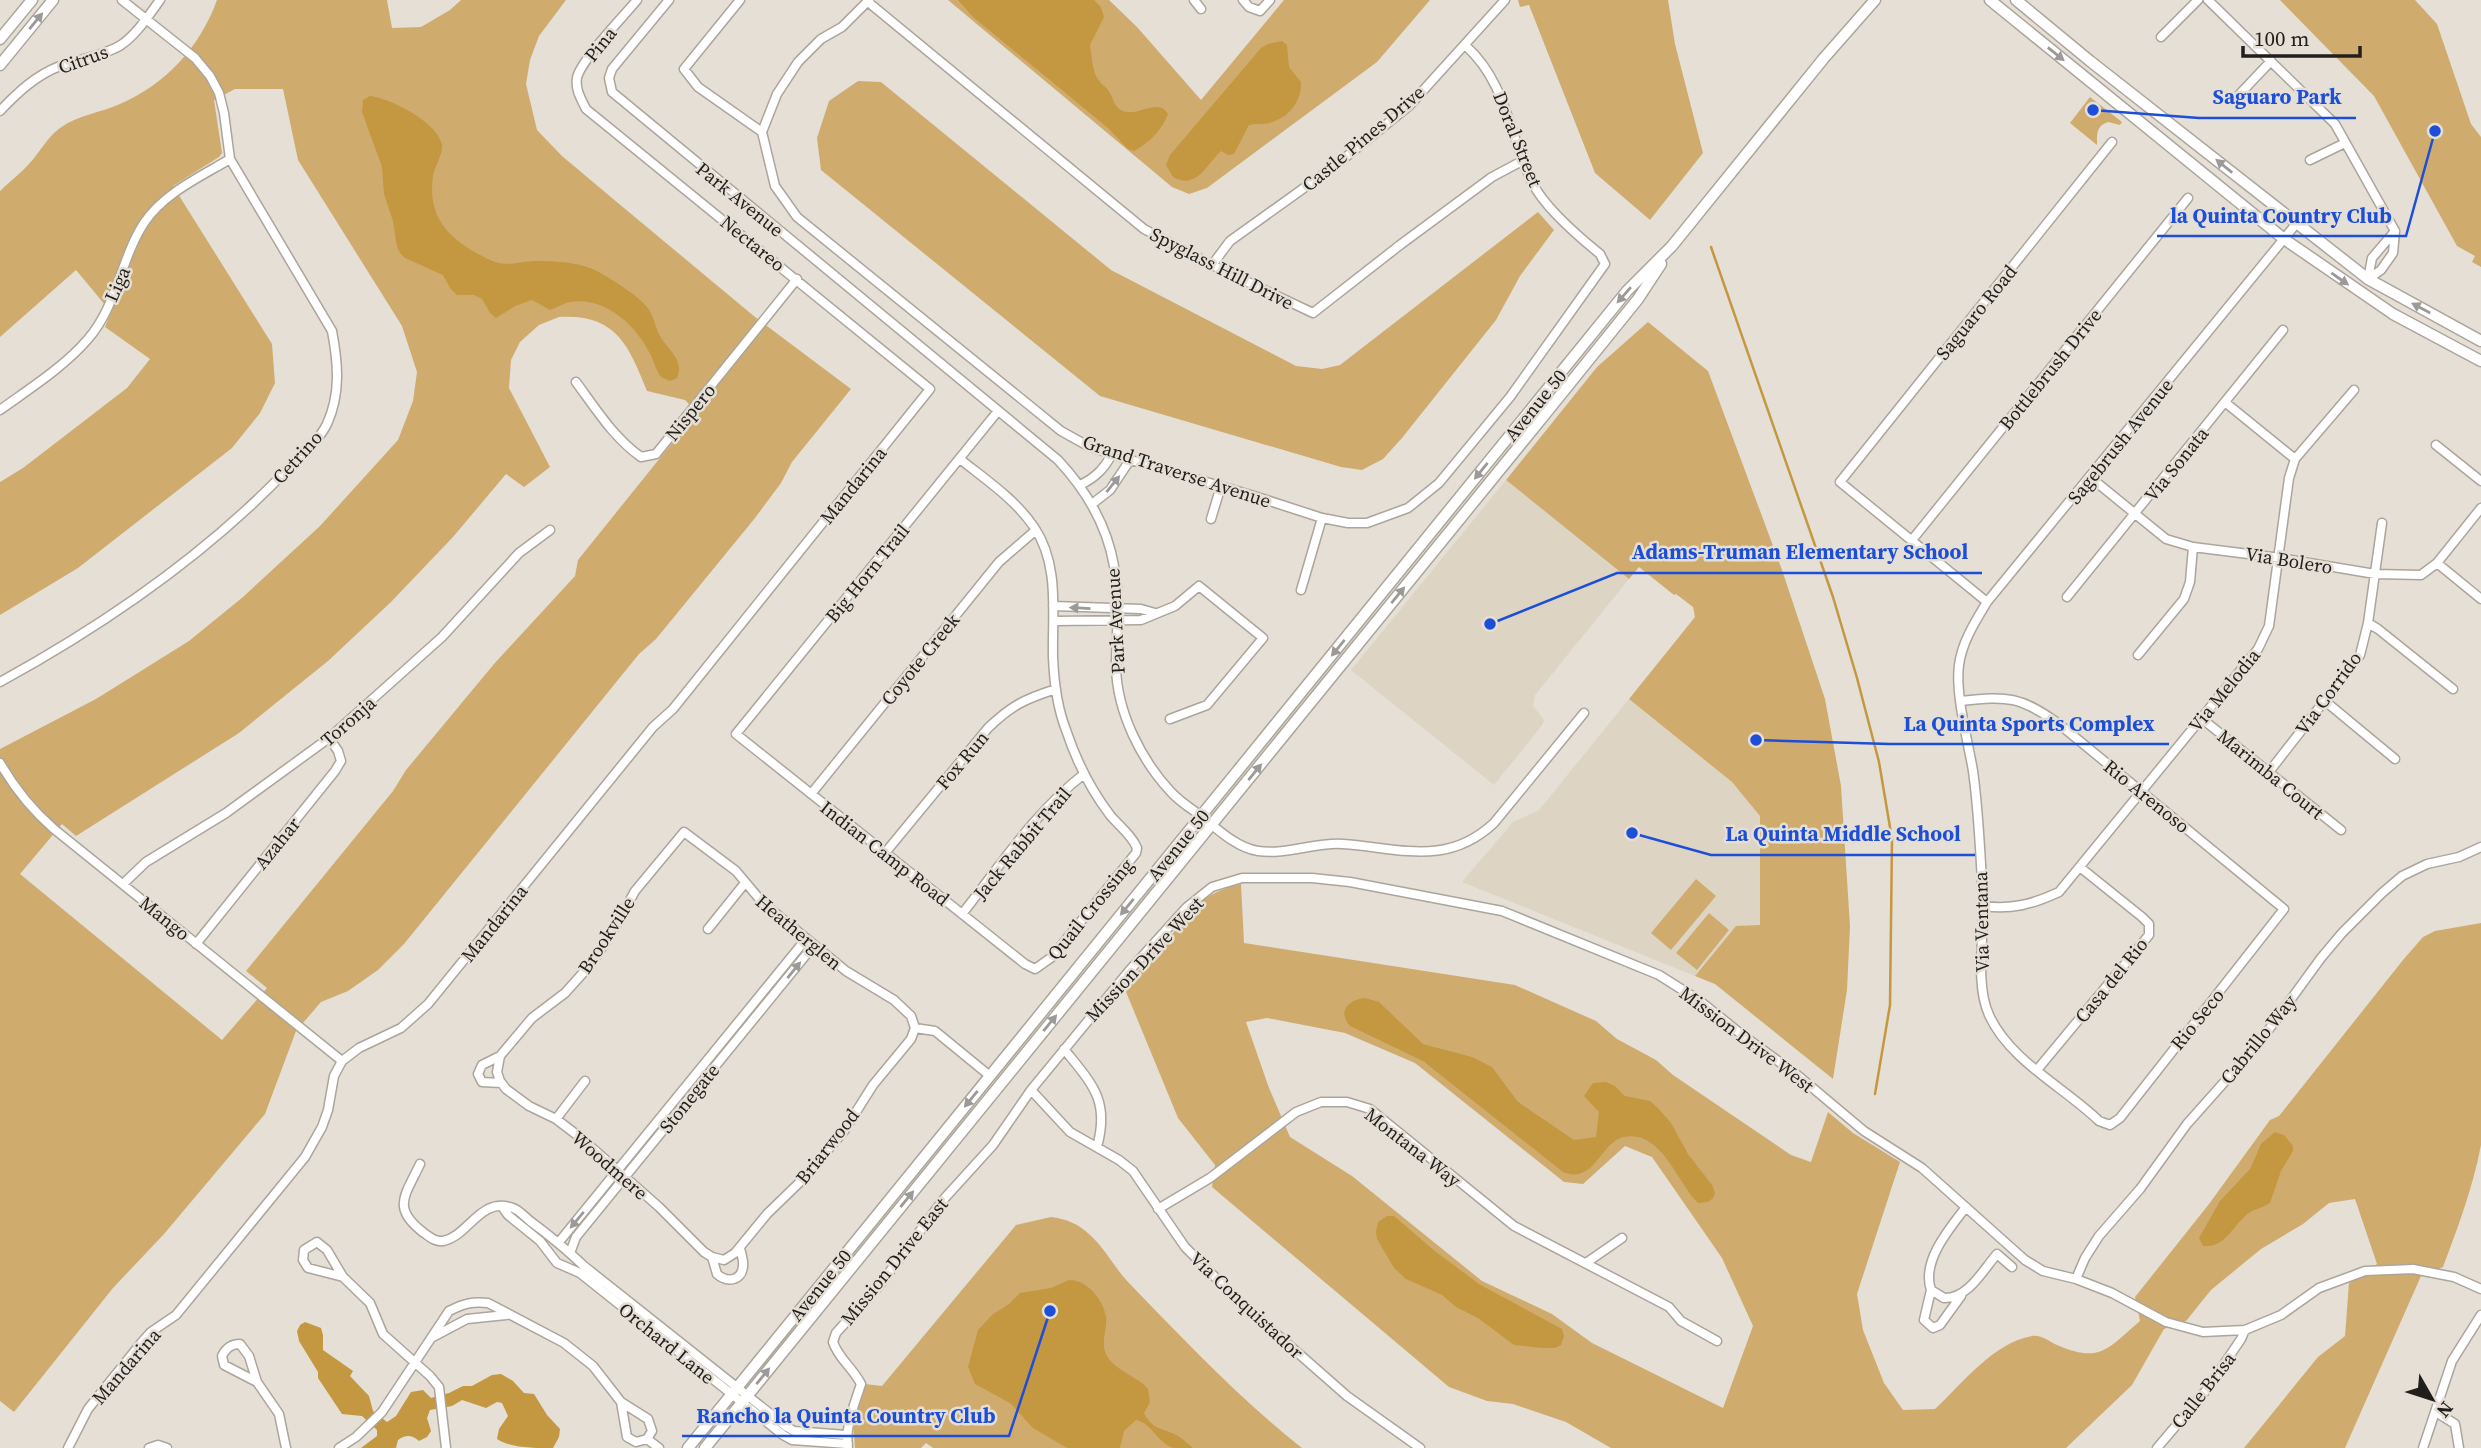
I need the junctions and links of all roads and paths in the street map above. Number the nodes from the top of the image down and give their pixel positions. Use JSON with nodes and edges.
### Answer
{"nodes":[{"id":1,"x":32,"y":0,"type":"edge"},
{"id":2,"x":53,"y":0,"type":"edge"},
{"id":3,"x":122,"y":0,"type":"edge"},
{"id":4,"x":160,"y":0,"type":"edge"},
{"id":5,"x":637,"y":0,"type":"edge"},
{"id":6,"x":669,"y":0,"type":"edge"},
{"id":7,"x":740,"y":0,"type":"edge"},
{"id":8,"x":1194,"y":0,"type":"edge"},
{"id":9,"x":1243,"y":0,"type":"edge"},
{"id":10,"x":1270,"y":0,"type":"edge"},
{"id":11,"x":1505,"y":0,"type":"edge"},
{"id":12,"x":1875,"y":0,"type":"edge"},
{"id":13,"x":1990,"y":0,"type":"edge"},
{"id":14,"x":2016,"y":0,"type":"edge"},
{"id":15,"x":2198,"y":0,"type":"edge"},
{"id":16,"x":2208,"y":0,"type":"edge"},
{"id":17,"x":869,"y":1,"type":"edge"},
{"id":18,"x":1201,"y":9,"type":"dead end"},
{"id":19,"x":146,"y":19,"type":"junction"},
{"id":20,"x":2161,"y":37,"type":"dead end"},
{"id":21,"x":0,"y":40,"type":"edge"},
{"id":22,"x":1465,"y":46,"type":"junction"},
{"id":23,"x":2272,"y":61,"type":"junction"},
{"id":24,"x":0,"y":65,"type":"edge"},
{"id":25,"x":579,"y":94,"type":"joint"},
{"id":26,"x":2236,"y":98,"type":"dead end"},
{"id":27,"x":0,"y":111,"type":"edge"},
{"id":28,"x":762,"y":132,"type":"junction"},
{"id":29,"x":2112,"y":142,"type":"dead end"},
{"id":30,"x":2345,"y":143,"type":"junction"},
{"id":31,"x":230,"y":159,"type":"junction"},
{"id":32,"x":2310,"y":160,"type":"dead end"},
{"id":33,"x":1522,"y":161,"type":"junction"},
{"id":34,"x":2188,"y":198,"type":"dead end"},
{"id":35,"x":2296,"y":224,"type":"junction"},
{"id":36,"x":2395,"y":231,"type":"junction"},
{"id":37,"x":2284,"y":239,"type":"junction"},
{"id":38,"x":1672,"y":246,"type":"junction"},
{"id":39,"x":1604,"y":259,"type":"joint"},
{"id":40,"x":1212,"y":265,"type":"junction"},
{"id":41,"x":797,"y":279,"type":"junction"},
{"id":42,"x":2368,"y":279,"type":"junction"},
{"id":43,"x":2283,"y":330,"type":"dead end"},
{"id":44,"x":2481,"y":341,"type":"edge"},
{"id":45,"x":2481,"y":361,"type":"edge"},
{"id":46,"x":576,"y":382,"type":"dead end"},
{"id":47,"x":930,"y":389,"type":"joint"},
{"id":48,"x":2354,"y":390,"type":"dead end"},
{"id":49,"x":2225,"y":403,"type":"junction"},
{"id":50,"x":0,"y":410,"type":"edge"},
{"id":51,"x":998,"y":411,"type":"junction"},
{"id":52,"x":2436,"y":445,"type":"dead end"},
{"id":53,"x":1112,"y":454,"type":"junction"},
{"id":54,"x":960,"y":459,"type":"junction"},
{"id":55,"x":2295,"y":459,"type":"junction"},
{"id":56,"x":1130,"y":460,"type":"junction"},
{"id":57,"x":2090,"y":477,"type":"junction"},
{"id":58,"x":2481,"y":481,"type":"edge"},
{"id":59,"x":1080,"y":485,"type":"junction"},
{"id":60,"x":1221,"y":486,"type":"junction"},
{"id":61,"x":1092,"y":504,"type":"junction"},
{"id":62,"x":2481,"y":508,"type":"edge"},
{"id":63,"x":2134,"y":515,"type":"junction"},
{"id":64,"x":1322,"y":518,"type":"junction"},
{"id":65,"x":1210,"y":519,"type":"dead end"},
{"id":66,"x":2382,"y":523,"type":"dead end"},
{"id":67,"x":551,"y":530,"type":"dead end"},
{"id":68,"x":1036,"y":530,"type":"junction"},
{"id":69,"x":1912,"y":540,"type":"junction"},
{"id":70,"x":2193,"y":547,"type":"junction"},
{"id":71,"x":2280,"y":558,"type":"junction"},
{"id":72,"x":2437,"y":563,"type":"junction"},
{"id":73,"x":2375,"y":574,"type":"junction"},
{"id":74,"x":1301,"y":590,"type":"dead end"},
{"id":75,"x":2067,"y":597,"type":"dead end"},
{"id":76,"x":2481,"y":598,"type":"edge"},
{"id":77,"x":1987,"y":602,"type":"junction"},
{"id":78,"x":1053,"y":606,"type":"junction"},
{"id":79,"x":1118,"y":610,"type":"junction"},
{"id":80,"x":1155,"y":613,"type":"junction"},
{"id":81,"x":1054,"y":621,"type":"junction"},
{"id":82,"x":1118,"y":621,"type":"junction"},
{"id":83,"x":2368,"y":623,"type":"junction"},
{"id":84,"x":2138,"y":655,"type":"dead end"},
{"id":85,"x":1959,"y":666,"type":"joint"},
{"id":86,"x":0,"y":682,"type":"edge"},
{"id":87,"x":1056,"y":689,"type":"junction"},
{"id":88,"x":2452,"y":689,"type":"dead end"},
{"id":89,"x":1961,"y":701,"type":"junction"},
{"id":90,"x":2325,"y":701,"type":"junction"},
{"id":91,"x":1584,"y":713,"type":"dead end"},
{"id":92,"x":2201,"y":718,"type":"junction"},
{"id":93,"x":1170,"y":719,"type":"dead end"},
{"id":94,"x":736,"y":734,"type":"joint"},
{"id":95,"x":329,"y":738,"type":"junction"},
{"id":96,"x":2395,"y":759,"type":"dead end"},
{"id":97,"x":0,"y":763,"type":"edge"},
{"id":98,"x":2269,"y":772,"type":"junction"},
{"id":99,"x":1084,"y":774,"type":"junction"},
{"id":100,"x":2141,"y":791,"type":"junction"},
{"id":101,"x":811,"y":794,"type":"junction"},
{"id":102,"x":1201,"y":817,"type":"junction"},
{"id":103,"x":1212,"y":825,"type":"junction"},
{"id":104,"x":2341,"y":830,"type":"dead end"},
{"id":105,"x":684,"y":832,"type":"joint"},
{"id":106,"x":2481,"y":847,"type":"edge"},
{"id":107,"x":886,"y":853,"type":"junction"},
{"id":108,"x":2081,"y":868,"type":"junction"},
{"id":109,"x":745,"y":883,"type":"junction"},
{"id":110,"x":123,"y":884,"type":"junction"},
{"id":111,"x":1983,"y":906,"type":"junction"},
{"id":112,"x":2284,"y":909,"type":"joint"},
{"id":113,"x":962,"y":914,"type":"junction"},
{"id":114,"x":708,"y":929,"type":"dead end"},
{"id":115,"x":810,"y":942,"type":"junction"},
{"id":116,"x":196,"y":944,"type":"junction"},
{"id":117,"x":1035,"y":969,"type":"joint"},
{"id":118,"x":915,"y":1028,"type":"junction"},
{"id":119,"x":1065,"y":1049,"type":"junction"},
{"id":120,"x":498,"y":1060,"type":"junction"},
{"id":121,"x":342,"y":1061,"type":"junction"},
{"id":122,"x":2037,"y":1070,"type":"junction"},
{"id":123,"x":990,"y":1076,"type":"junction"},
{"id":124,"x":585,"y":1081,"type":"dead end"},
{"id":125,"x":501,"y":1083,"type":"junction"},
{"id":126,"x":1031,"y":1090,"type":"junction"},
{"id":127,"x":556,"y":1119,"type":"junction"},
{"id":128,"x":2107,"y":1124,"type":"joint"},
{"id":129,"x":1097,"y":1147,"type":"junction"},
{"id":130,"x":420,"y":1164,"type":"dead end"},
{"id":131,"x":621,"y":1174,"type":"junction"},
{"id":132,"x":1966,"y":1207,"type":"junction"},
{"id":133,"x":503,"y":1208,"type":"junction"},
{"id":134,"x":1158,"y":1209,"type":"junction"},
{"id":135,"x":1622,"y":1238,"type":"dead end"},
{"id":136,"x":560,"y":1243,"type":"junction"},
{"id":137,"x":740,"y":1248,"type":"junction"},
{"id":138,"x":570,"y":1253,"type":"junction"},
{"id":139,"x":551,"y":1255,"type":"junction"},
{"id":140,"x":712,"y":1257,"type":"junction"},
{"id":141,"x":1586,"y":1263,"type":"junction"},
{"id":142,"x":2012,"y":1267,"type":"dead end"},
{"id":143,"x":343,"y":1277,"type":"junction"},
{"id":144,"x":2076,"y":1279,"type":"junction"},
{"id":145,"x":2481,"y":1289,"type":"edge"},
{"id":146,"x":1931,"y":1290,"type":"junction"},
{"id":147,"x":1965,"y":1291,"type":"junction"},
{"id":148,"x":470,"y":1303,"type":"junction"},
{"id":149,"x":509,"y":1314,"type":"junction"},
{"id":150,"x":2481,"y":1315,"type":"edge"},
{"id":151,"x":473,"y":1318,"type":"junction"},
{"id":152,"x":2245,"y":1330,"type":"junction"},
{"id":153,"x":430,"y":1338,"type":"junction"},
{"id":154,"x":1717,"y":1340,"type":"dead end"},
{"id":155,"x":414,"y":1364,"type":"junction"},
{"id":156,"x":257,"y":1382,"type":"junction"},
{"id":157,"x":734,"y":1391,"type":"junction"},
{"id":158,"x":744,"y":1399,"type":"junction"},
{"id":159,"x":621,"y":1402,"type":"junction"},
{"id":160,"x":2436,"y":1412,"type":"junction"},
{"id":161,"x":647,"y":1438,"type":"junction"},
{"id":162,"x":797,"y":1440,"type":"edge"},
{"id":163,"x":847,"y":1442,"type":"edge"},
{"id":164,"x":68,"y":1448,"type":"edge"},
{"id":165,"x":149,"y":1448,"type":"edge"},
{"id":166,"x":167,"y":1448,"type":"edge"},
{"id":167,"x":286,"y":1448,"type":"edge"},
{"id":168,"x":339,"y":1448,"type":"edge"},
{"id":169,"x":446,"y":1448,"type":"edge"},
{"id":170,"x":659,"y":1448,"type":"edge"},
{"id":171,"x":688,"y":1448,"type":"edge"},
{"id":172,"x":705,"y":1448,"type":"edge"},
{"id":173,"x":1420,"y":1448,"type":"edge"},
{"id":174,"x":2157,"y":1448,"type":"edge"},
{"id":175,"x":2423,"y":1448,"type":"edge"},
{"id":176,"x":2459,"y":1448,"type":"edge"}],
"edges":[{"from":1,"to":21,"type":"main road"},
{"from":24,"to":2,"type":"main road","one_way":true},
{"from":3,"to":19,"type":"street","name":"Cetrino"},
{"from":4,"to":19,"type":"street","name":"Citrus"},
{"from":5,"to":25,"type":"street","name":"Pina"},
{"from":6,"to":51,"type":"street","name":"Park Avenue"},
{"from":7,"to":28,"type":"street"},
{"from":8,"to":18,"type":"street"},
{"from":9,"to":10,"type":"street"},
{"from":11,"to":22,"type":"street","name":"Castle Pines Drive"},
{"from":12,"to":38,"type":"main road","name":"Avenue 50"},
{"from":13,"to":37,"type":"main road","one_way":true},
{"from":35,"to":14,"type":"main road","one_way":true},
{"from":15,"to":20,"type":"street"},
{"from":16,"to":23,"type":"street"},
{"from":17,"to":28,"type":"street"},
{"from":17,"to":40,"type":"street","name":"Spyglass Hill Drive"},
{"from":19,"to":27,"type":"street","name":"Citrus"},
{"from":19,"to":31,"type":"street","name":"Cetrino"},
{"from":22,"to":33,"type":"street","name":"Doral Street"},
{"from":22,"to":40,"type":"street","name":"Castle Pines Drive"},
{"from":23,"to":26,"type":"street"},
{"from":23,"to":30,"type":"street"},
{"from":25,"to":41,"type":"street","name":"Nectareo"},
{"from":28,"to":53,"type":"street","name":"Grand Traverse Avenue"},
{"from":29,"to":69,"type":"street","name":"Saguaro Road"},
{"from":30,"to":32,"type":"street"},
{"from":30,"to":36,"type":"street"},
{"from":31,"to":50,"type":"street","name":"Liga"},
{"from":31,"to":86,"type":"street","name":"Cetrino"},
{"from":33,"to":39,"type":"street","name":"Doral Street"},
{"from":33,"to":40,"type":"street","name":"Spyglass Hill Drive"},
{"from":34,"to":69,"type":"street","name":"Bottlebrush Drive"},
{"from":35,"to":37,"type":"street","name":"Sagebrush Avenue"},
{"from":35,"to":42,"type":"main road"},
{"from":36,"to":42,"type":"street"},
{"from":36,"to":42,"type":"street"},
{"from":37,"to":45,"type":"main road","one_way":true},
{"from":37,"to":57,"type":"street","name":"Sagebrush Avenue"},
{"from":38,"to":102,"type":"main road","name":"Avenue 50","one_way":true},
{"from":103,"to":38,"type":"main road","name":"Avenue 50","one_way":true},
{"from":39,"to":64,"type":"street","name":"Grand Traverse Avenue"},
{"from":41,"to":46,"type":"street","name":"Nispero"},
{"from":41,"to":47,"type":"street","name":"Nectareo"},
{"from":44,"to":42,"type":"main road","one_way":true},
{"from":43,"to":49,"type":"street","name":"Via Sonata"},
{"from":47,"to":121,"type":"street","name":"Mandarina"},
{"from":48,"to":55,"type":"street","name":"Via Melodia"},
{"from":49,"to":55,"type":"street"},
{"from":49,"to":63,"type":"street","name":"Via Sonata"},
{"from":51,"to":54,"type":"street","name":"Big Horn Trail"},
{"from":51,"to":59,"type":"street","name":"Park Avenue"},
{"from":52,"to":58,"type":"street"},
{"from":53,"to":56,"type":"street","name":"Grand Traverse Avenue"},
{"from":53,"to":59,"type":"street"},
{"from":54,"to":68,"type":"street"},
{"from":54,"to":94,"type":"street","name":"Big Horn Trail"},
{"from":55,"to":71,"type":"street","name":"Via Melodia"},
{"from":56,"to":60,"type":"street","name":"Grand Traverse Avenue"},
{"from":61,"to":56,"type":"street","one_way":true},
{"from":57,"to":63,"type":"street","name":"Via Bolero"},
{"from":57,"to":77,"type":"street","name":"Sagebrush Avenue"},
{"from":59,"to":61,"type":"street","name":"Park Avenue"},
{"from":60,"to":64,"type":"street","name":"Grand Traverse Avenue"},
{"from":60,"to":65,"type":"street"},
{"from":61,"to":79,"type":"street","name":"Park Avenue"},
{"from":62,"to":72,"type":"street"},
{"from":63,"to":70,"type":"street","name":"Via Bolero"},
{"from":63,"to":75,"type":"street","name":"Via Sonata"},
{"from":64,"to":74,"type":"street"},
{"from":66,"to":73,"type":"street","name":"Via Corrido"},
{"from":67,"to":95,"type":"street","name":"Toronja"},
{"from":68,"to":78,"type":"street"},
{"from":68,"to":101,"type":"street","name":"Coyote Creek"},
{"from":69,"to":77,"type":"street"},
{"from":70,"to":71,"type":"street","name":"Via Bolero"},
{"from":70,"to":84,"type":"street"},
{"from":71,"to":73,"type":"street","name":"Via Bolero"},
{"from":71,"to":92,"type":"street","name":"Via Melodia"},
{"from":72,"to":73,"type":"street","name":"Via Bolero"},
{"from":72,"to":76,"type":"street"},
{"from":73,"to":83,"type":"street","name":"Via Corrido"},
{"from":77,"to":85,"type":"street","name":"Sagebrush Avenue"},
{"from":79,"to":78,"type":"street","one_way":true},
{"from":78,"to":81,"type":"street"},
{"from":79,"to":80,"type":"street"},
{"from":79,"to":82,"type":"street","name":"Park Avenue"},
{"from":80,"to":82,"type":"street"},
{"from":80,"to":93,"type":"street"},
{"from":81,"to":82,"type":"street"},
{"from":81,"to":87,"type":"street"},
{"from":82,"to":102,"type":"street","name":"Park Avenue"},
{"from":83,"to":88,"type":"street"},
{"from":83,"to":90,"type":"street","name":"Via Corrido"},
{"from":85,"to":89,"type":"street","name":"Via Ventana"},
{"from":87,"to":99,"type":"street"},
{"from":87,"to":107,"type":"street","name":"Fox Run"},
{"from":89,"to":100,"type":"street","name":"Rio Arenoso"},
{"from":89,"to":111,"type":"street","name":"Via Ventana"},
{"from":90,"to":96,"type":"street"},
{"from":90,"to":98,"type":"street","name":"Via Corrido"},
{"from":91,"to":103,"type":"street","name":"Park Avenue"},
{"from":92,"to":98,"type":"street","name":"Marimba Court"},
{"from":92,"to":100,"type":"street","name":"Via Melodia"},
{"from":94,"to":101,"type":"street","name":"Indian Camp Road"},
{"from":95,"to":110,"type":"street","name":"Toronja"},
{"from":95,"to":116,"type":"street","name":"Azahar"},
{"from":97,"to":110,"type":"street","name":"Mango"},
{"from":98,"to":104,"type":"street","name":"Marimba Court"},
{"from":99,"to":113,"type":"street","name":"Jack Rabbit Trail"},
{"from":99,"to":117,"type":"street","name":"Quail Crossing"},
{"from":100,"to":108,"type":"street","name":"Via Melodia"},
{"from":100,"to":112,"type":"street","name":"Rio Arenoso"},
{"from":101,"to":107,"type":"street","name":"Indian Camp Road"},
{"from":102,"to":103,"type":"street","name":"Park Avenue"},
{"from":102,"to":123,"type":"main road","name":"Avenue 50","one_way":true},
{"from":158,"to":103,"type":"main road","name":"Avenue 50","one_way":true},
{"from":105,"to":109,"type":"street","name":"Heatherglen"},
{"from":105,"to":120,"type":"street","name":"Brookville"},
{"from":106,"to":144,"type":"street","name":"Cabrillo Way"},
{"from":107,"to":113,"type":"street","name":"Indian Camp Road"},
{"from":108,"to":111,"type":"street","name":"Via Melodia"},
{"from":108,"to":122,"type":"street","name":"Casa del Rio"},
{"from":109,"to":114,"type":"street"},
{"from":109,"to":115,"type":"street","name":"Heatherglen"},
{"from":110,"to":116,"type":"street","name":"Mango"},
{"from":111,"to":122,"type":"street","name":"Via Ventana"},
{"from":112,"to":128,"type":"street","name":"Rio Seco"},
{"from":113,"to":117,"type":"street","name":"Indian Camp Road"},
{"from":115,"to":118,"type":"street","name":"Heatherglen"},
{"from":115,"to":131,"type":"street","name":"Stonegate"},
{"from":116,"to":121,"type":"street","name":"Mango"},
{"from":118,"to":123,"type":"street"},
{"from":118,"to":137,"type":"street","name":"Briarwood"},
{"from":119,"to":126,"type":"street","name":"Mission Drive West"},
{"from":119,"to":129,"type":"street"},
{"from":119,"to":132,"type":"street","name":"Mission Drive West"},
{"from":120,"to":125,"type":"street"},
{"from":120,"to":125,"type":"street","name":"Brookville"},
{"from":121,"to":164,"type":"street","name":"Mandarina"},
{"from":122,"to":128,"type":"street","name":"Via Ventana"},
{"from":123,"to":157,"type":"main road","name":"Avenue 50","one_way":true},
{"from":124,"to":127,"type":"street"},
{"from":125,"to":127,"type":"street","name":"Woodmere"},
{"from":126,"to":129,"type":"street","name":"Via Conquistador"},
{"from":126,"to":163,"type":"street","name":"Mission Drive East"},
{"from":127,"to":131,"type":"street","name":"Woodmere"},
{"from":129,"to":134,"type":"street","name":"Via Conquistador"},
{"from":130,"to":133,"type":"street"},
{"from":131,"to":136,"type":"street","name":"Stonegate","one_way":true},
{"from":131,"to":138,"type":"street","name":"Stonegate"},
{"from":131,"to":140,"type":"street","name":"Woodmere"},
{"from":132,"to":144,"type":"street","name":"Mission Drive West"},
{"from":132,"to":146,"type":"street"},
{"from":133,"to":136,"type":"street","name":"Orchard Lane"},
{"from":133,"to":139,"type":"street","name":"Orchard Lane"},
{"from":134,"to":141,"type":"street","name":"Montana Way"},
{"from":134,"to":173,"type":"street","name":"Via Conquistador"},
{"from":135,"to":141,"type":"street"},
{"from":136,"to":138,"type":"street","name":"Orchard Lane"},
{"from":136,"to":139,"type":"street","name":"Stonegate"},
{"from":137,"to":140,"type":"street","name":"Briarwood"},
{"from":137,"to":140,"type":"street","name":"Woodmere"},
{"from":138,"to":157,"type":"street","name":"Orchard Lane"},
{"from":139,"to":157,"type":"street","name":"Orchard Lane"},
{"from":141,"to":154,"type":"street","name":"Montana Way"},
{"from":142,"to":147,"type":"street"},
{"from":143,"to":143,"type":"street"},
{"from":143,"to":155,"type":"street"},
{"from":144,"to":152,"type":"street","name":"Mission Drive West"},
{"from":145,"to":152,"type":"street","name":"Mission Drive West"},
{"from":146,"to":147,"type":"street"},
{"from":146,"to":147,"type":"street"},
{"from":148,"to":149,"type":"street"},
{"from":148,"to":151,"type":"street"},
{"from":148,"to":153,"type":"street"},
{"from":149,"to":151,"type":"street"},
{"from":149,"to":159,"type":"street"},
{"from":150,"to":160,"type":"street"},
{"from":151,"to":153,"type":"street"},
{"from":152,"to":174,"type":"street","name":"Calle Brisa"},
{"from":153,"to":155,"type":"street"},
{"from":155,"to":168,"type":"street"},
{"from":155,"to":169,"type":"street"},
{"from":156,"to":156,"type":"street"},
{"from":156,"to":167,"type":"street"},
{"from":157,"to":158,"type":"street","name":"Orchard Lane"},
{"from":157,"to":171,"type":"main road","name":"Avenue 50"},
{"from":158,"to":162,"type":"street","name":"Orchard Lane"},
{"from":158,"to":172,"type":"main road","name":"Avenue 50"},
{"from":159,"to":161,"type":"street"},
{"from":159,"to":161,"type":"street"},
{"from":160,"to":175,"type":"street"},
{"from":160,"to":176,"type":"street"},
{"from":161,"to":170,"type":"street"},
{"from":162,"to":163,"type":"street","name":"Orchard Lane"},
{"from":165,"to":166,"type":"street"}]}
